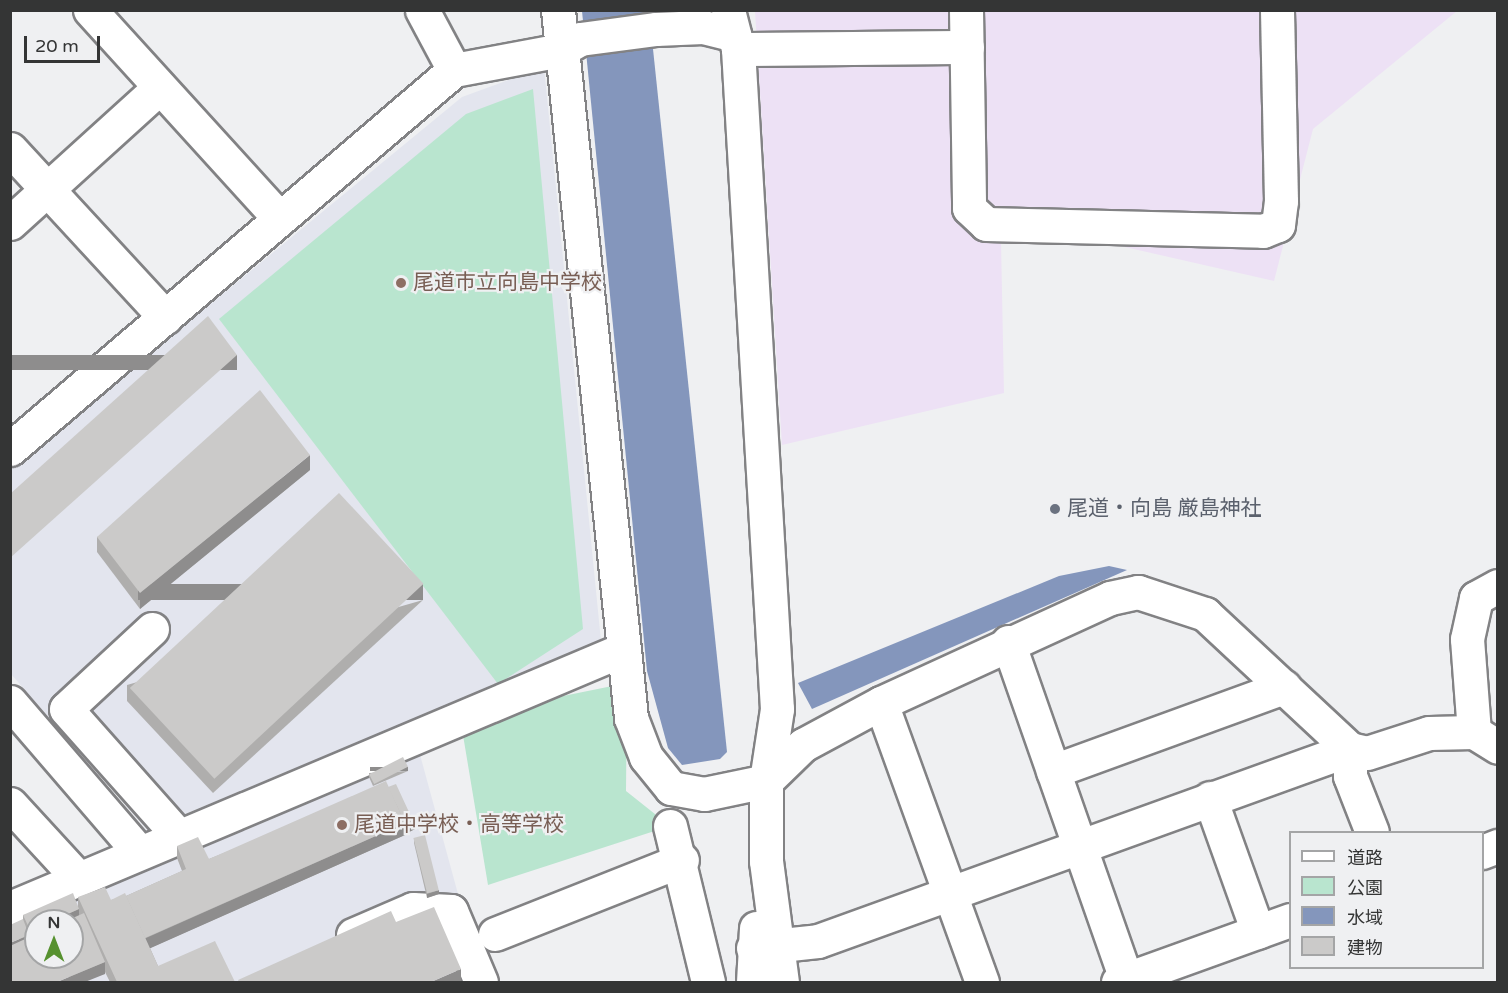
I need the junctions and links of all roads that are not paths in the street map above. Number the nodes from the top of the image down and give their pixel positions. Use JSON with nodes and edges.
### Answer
{"nodes":[{"id":1,"x":90,"y":10,"type":"edge"},
{"id":2,"x":422,"y":10,"type":"edge"},
{"id":3,"x":558,"y":10,"type":"edge"},
{"id":4,"x":966,"y":10,"type":"edge"},
{"id":5,"x":1277,"y":10,"type":"edge"},
{"id":6,"x":733,"y":31,"type":"edge"},
{"id":7,"x":571,"y":44,"type":"junction"},
{"id":8,"x":967,"y":47,"type":"junction"},
{"id":9,"x":454,"y":70,"type":"junction"},
{"id":10,"x":160,"y":87,"type":"junction"},
{"id":11,"x":10,"y":149,"type":"edge"},
{"id":12,"x":49,"y":190,"type":"junction"},
{"id":13,"x":280,"y":219,"type":"junction"},
{"id":14,"x":10,"y":223,"type":"edge"},
{"id":15,"x":165,"y":317,"type":"junction"},
{"id":16,"x":11,"y":448,"type":"edge"},
{"id":17,"x":1497,"y":586,"type":"edge"},
{"id":18,"x":152,"y":629,"type":"dead end"},
{"id":19,"x":1008,"y":642,"type":"junction"},
{"id":20,"x":622,"y":650,"type":"junction"},
{"id":21,"x":1284,"y":687,"type":"junction"},
{"id":22,"x":881,"y":703,"type":"junction"},
{"id":23,"x":17,"y":723,"type":"edge"},
{"id":24,"x":1486,"y":740,"type":"edge"},
{"id":25,"x":1350,"y":749,"type":"junction"},
{"id":26,"x":1053,"y":771,"type":"junction"},
{"id":27,"x":766,"y":781,"type":"junction"},
{"id":28,"x":1210,"y":798,"type":"junction"},
{"id":29,"x":10,"y":804,"type":"edge"},
{"id":30,"x":670,"y":826,"type":"dead end"},
{"id":31,"x":1372,"y":831,"type":"edge"},
{"id":32,"x":178,"y":836,"type":"junction"},
{"id":33,"x":1079,"y":844,"type":"junction"},
{"id":34,"x":139,"y":852,"type":"junction"},
{"id":35,"x":682,"y":860,"type":"junction"},
{"id":36,"x":78,"y":878,"type":"junction"},
{"id":37,"x":949,"y":894,"type":"junction"},
{"id":38,"x":10,"y":908,"type":"edge"},
{"id":39,"x":1289,"y":921,"type":"edge"},
{"id":40,"x":1258,"y":932,"type":"junction"},
{"id":41,"x":495,"y":934,"type":"dead end"},
{"id":42,"x":327,"y":947,"type":"edge"},
{"id":43,"x":765,"y":948,"type":"junction"},
{"id":44,"x":1122,"y":981,"type":"edge"},
{"id":45,"x":482,"y":982,"type":"edge"},
{"id":46,"x":708,"y":982,"type":"edge"},
{"id":47,"x":753,"y":982,"type":"edge"},
{"id":48,"x":782,"y":982,"type":"edge"},
{"id":49,"x":982,"y":982,"type":"edge"}],
"edges":[{"from":1,"to":10,"type":"street"},
{"from":2,"to":9,"type":"street"},
{"from":3,"to":7,"type":"street"},
{"from":4,"to":8,"type":"street"},
{"from":5,"to":8,"type":"street"},
{"from":6,"to":7,"type":"street"},
{"from":6,"to":8,"type":"street"},
{"from":6,"to":27,"type":"street"},
{"from":7,"to":9,"type":"street"},
{"from":7,"to":20,"type":"street"},
{"from":9,"to":13,"type":"street"},
{"from":10,"to":12,"type":"street"},
{"from":10,"to":13,"type":"street"},
{"from":11,"to":12,"type":"street"},
{"from":12,"to":14,"type":"street"},
{"from":12,"to":15,"type":"street"},
{"from":13,"to":15,"type":"street"},
{"from":15,"to":16,"type":"street"},
{"from":17,"to":24,"type":"street"},
{"from":18,"to":32,"type":"street"},
{"from":19,"to":21,"type":"street"},
{"from":19,"to":22,"type":"street"},
{"from":19,"to":26,"type":"street"},
{"from":20,"to":27,"type":"street"},
{"from":20,"to":32,"type":"street"},
{"from":21,"to":25,"type":"street"},
{"from":21,"to":26,"type":"street"},
{"from":22,"to":27,"type":"street"},
{"from":22,"to":37,"type":"street"},
{"from":23,"to":34,"type":"street"},
{"from":24,"to":25,"type":"street"},
{"from":25,"to":28,"type":"street"},
{"from":25,"to":31,"type":"street"},
{"from":26,"to":33,"type":"street"},
{"from":27,"to":43,"type":"street"},
{"from":28,"to":33,"type":"street"},
{"from":28,"to":40,"type":"street"},
{"from":29,"to":36,"type":"street"},
{"from":30,"to":35,"type":"street"},
{"from":32,"to":34,"type":"street"},
{"from":33,"to":37,"type":"street"},
{"from":33,"to":44,"type":"street"},
{"from":34,"to":36,"type":"street"},
{"from":35,"to":41,"type":"street"},
{"from":35,"to":46,"type":"street"},
{"from":36,"to":38,"type":"street"},
{"from":37,"to":43,"type":"street"},
{"from":37,"to":49,"type":"street"},
{"from":39,"to":40,"type":"street"},
{"from":40,"to":44,"type":"street"},
{"from":42,"to":45,"type":"street"},
{"from":43,"to":47,"type":"street"},
{"from":43,"to":48,"type":"street"}]}
